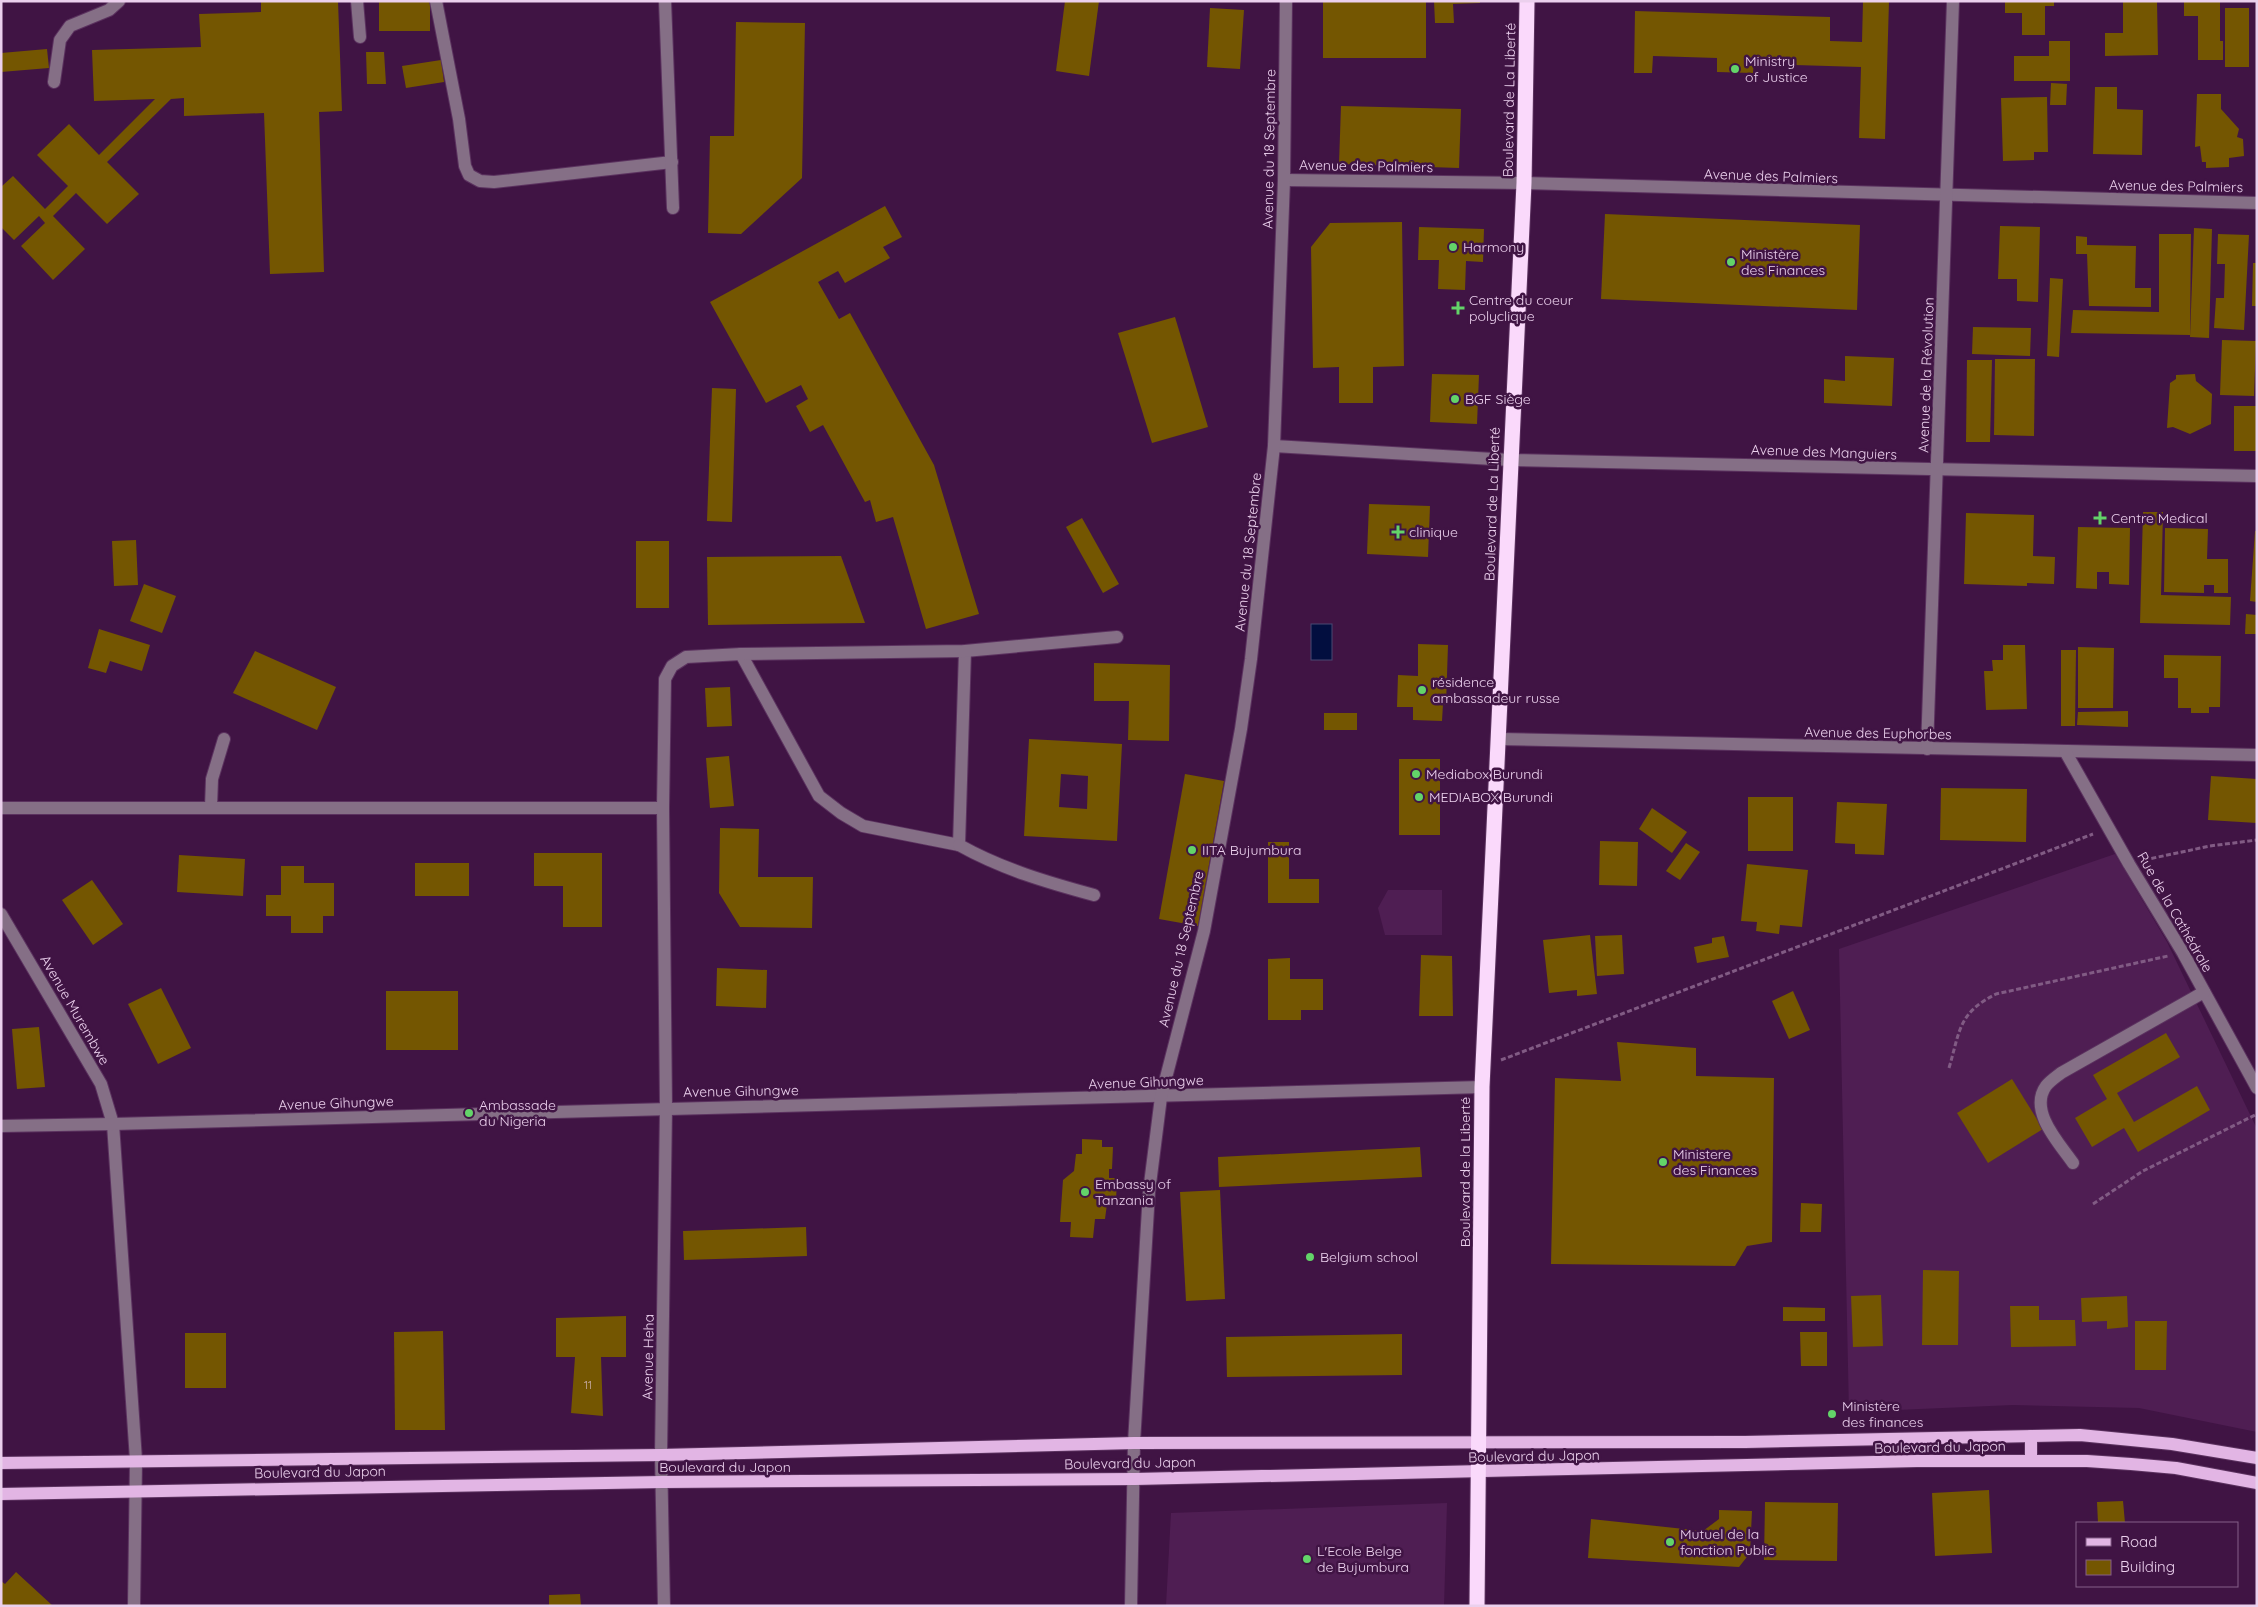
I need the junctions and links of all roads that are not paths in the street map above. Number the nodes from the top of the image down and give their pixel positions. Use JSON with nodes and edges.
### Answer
{"nodes":[{"id":1,"x":119,"y":1,"type":"edge"},
{"id":2,"x":357,"y":1,"type":"edge"},
{"id":3,"x":436,"y":1,"type":"edge"},
{"id":4,"x":665,"y":1,"type":"edge"},
{"id":5,"x":1286,"y":1,"type":"edge"},
{"id":6,"x":1527,"y":1,"type":"edge"},
{"id":7,"x":1953,"y":1,"type":"edge"},
{"id":8,"x":360,"y":37,"type":"dead end"},
{"id":9,"x":54,"y":82,"type":"dead end"},
{"id":10,"x":672,"y":162,"type":"junction"},
{"id":11,"x":1284,"y":180,"type":"junction"},
{"id":12,"x":1524,"y":183,"type":"junction"},
{"id":13,"x":1948,"y":196,"type":"junction"},
{"id":14,"x":2257,"y":203,"type":"edge"},
{"id":15,"x":673,"y":208,"type":"dead end"},
{"id":16,"x":1274,"y":446,"type":"junction"},
{"id":17,"x":1510,"y":460,"type":"junction"},
{"id":18,"x":1938,"y":471,"type":"junction"},
{"id":19,"x":2257,"y":476,"type":"edge"},
{"id":20,"x":1117,"y":637,"type":"dead end"},
{"id":21,"x":965,"y":651,"type":"junction"},
{"id":22,"x":741,"y":654,"type":"junction"},
{"id":23,"x":224,"y":739,"type":"dead end"},
{"id":24,"x":1499,"y":739,"type":"junction"},
{"id":25,"x":1927,"y":749,"type":"junction"},
{"id":26,"x":2065,"y":751,"type":"junction"},
{"id":27,"x":2257,"y":755,"type":"edge"},
{"id":28,"x":211,"y":807,"type":"junction"},
{"id":29,"x":1,"y":808,"type":"edge"},
{"id":30,"x":663,"y":808,"type":"junction"},
{"id":31,"x":959,"y":845,"type":"junction"},
{"id":32,"x":1094,"y":895,"type":"dead end"},
{"id":33,"x":1,"y":914,"type":"edge"},
{"id":34,"x":2204,"y":992,"type":"junction"},
{"id":35,"x":1482,"y":1087,"type":"junction"},
{"id":36,"x":2257,"y":1088,"type":"edge"},
{"id":37,"x":1161,"y":1097,"type":"junction"},
{"id":38,"x":666,"y":1108,"type":"junction"},
{"id":39,"x":113,"y":1124,"type":"junction"},
{"id":40,"x":1,"y":1126,"type":"edge"},
{"id":41,"x":2073,"y":1163,"type":"dead end"},
{"id":42,"x":2031,"y":1436,"type":"junction"},
{"id":43,"x":1480,"y":1442,"type":"junction"},
{"id":44,"x":1134,"y":1443,"type":"junction"},
{"id":45,"x":661,"y":1455,"type":"junction"},
{"id":46,"x":2257,"y":1458,"type":"edge"},
{"id":47,"x":136,"y":1460,"type":"junction"},
{"id":48,"x":2031,"y":1461,"type":"junction"},
{"id":49,"x":1,"y":1463,"type":"edge"},
{"id":50,"x":1480,"y":1472,"type":"junction"},
{"id":51,"x":1135,"y":1479,"type":"junction"},
{"id":52,"x":662,"y":1482,"type":"junction"},
{"id":53,"x":2257,"y":1483,"type":"edge"},
{"id":54,"x":135,"y":1490,"type":"junction"},
{"id":55,"x":1,"y":1494,"type":"edge"},
{"id":56,"x":134,"y":1606,"type":"edge"},
{"id":57,"x":664,"y":1606,"type":"edge"},
{"id":58,"x":1131,"y":1606,"type":"edge"},
{"id":59,"x":1477,"y":1606,"type":"edge"}],
"edges":[{"from":1,"to":9,"type":"street"},
{"from":2,"to":8,"type":"street"},
{"from":3,"to":10,"type":"street"},
{"from":4,"to":10,"type":"street"},
{"from":5,"to":11,"type":"street","name":"Avenue du 18 Septembre"},
{"from":6,"to":12,"type":"highway","name":"Boulevard de La Liberté"},
{"from":7,"to":13,"type":"street","name":"Avenue de la Révolution"},
{"from":10,"to":15,"type":"street"},
{"from":11,"to":12,"type":"street","name":"Avenue des Palmiers"},
{"from":11,"to":16,"type":"street","name":"Avenue du 18 Septembre"},
{"from":12,"to":13,"type":"street","name":"Avenue des Palmiers"},
{"from":12,"to":17,"type":"highway","name":"Boulevard de La Liberté"},
{"from":13,"to":14,"type":"street","name":"Avenue des Palmiers"},
{"from":13,"to":18,"type":"street","name":"Avenue de la Révolution"},
{"from":16,"to":17,"type":"street","name":"Avenue des Manguiers"},
{"from":16,"to":37,"type":"street","name":"Avenue du 18 Septembre"},
{"from":17,"to":18,"type":"street","name":"Avenue des Manguiers"},
{"from":17,"to":24,"type":"highway","name":"Boulevard de La Liberté"},
{"from":18,"to":19,"type":"street","name":"Avenue des Manguiers"},
{"from":18,"to":25,"type":"street","name":"Avenue de la Révolution"},
{"from":20,"to":21,"type":"street","name":"Avenue Heha"},
{"from":21,"to":22,"type":"street","name":"Avenue Heha"},
{"from":21,"to":31,"type":"street"},
{"from":22,"to":30,"type":"street","name":"Avenue Heha"},
{"from":22,"to":31,"type":"street"},
{"from":23,"to":28,"type":"street"},
{"from":24,"to":25,"type":"street","name":"Avenue des Euphorbes"},
{"from":24,"to":35,"type":"highway","name":"Boulevard de la Liberté"},
{"from":25,"to":26,"type":"street","name":"Avenue des Euphorbes"},
{"from":26,"to":27,"type":"street","name":"Avenue des Euphorbes"},
{"from":26,"to":34,"type":"street","name":"Rue de la Cathédrale"},
{"from":28,"to":29,"type":"street"},
{"from":28,"to":30,"type":"street"},
{"from":30,"to":38,"type":"street","name":"Avenue Heha"},
{"from":31,"to":32,"type":"street"},
{"from":33,"to":39,"type":"street","name":"Avenue Murembwe"},
{"from":34,"to":36,"type":"street","name":"Rue de la Cathédrale"},
{"from":34,"to":41,"type":"street"},
{"from":35,"to":37,"type":"street","name":"Avenue Gihungwe"},
{"from":35,"to":43,"type":"highway","name":"Boulevard de la Liberté"},
{"from":37,"to":38,"type":"street","name":"Avenue Gihungwe"},
{"from":37,"to":44,"type":"street","name":"Avenue du 18 Septembre"},
{"from":38,"to":39,"type":"street","name":"Avenue Gihungwe"},
{"from":38,"to":45,"type":"street","name":"Avenue Heha"},
{"from":39,"to":40,"type":"street","name":"Avenue Gihungwe"},
{"from":39,"to":47,"type":"street","name":"Avenue Murembwe"},
{"from":42,"to":43,"type":"main road","name":"Boulevard du Japon"},
{"from":42,"to":46,"type":"main road","name":"Boulevard du Japon"},
{"from":42,"to":48,"type":"main road"},
{"from":43,"to":44,"type":"main road","name":"Boulevard du Japon"},
{"from":43,"to":50,"type":"highway","name":"Boulevard de la Liberté"},
{"from":44,"to":45,"type":"main road","name":"Boulevard du Japon"},
{"from":44,"to":51,"type":"street","name":"Avenue du 18 Septembre"},
{"from":45,"to":47,"type":"main road","name":"Boulevard du Japon"},
{"from":45,"to":52,"type":"street","name":"Avenue Heha"},
{"from":47,"to":49,"type":"main road","name":"Boulevard du Japon"},
{"from":47,"to":54,"type":"street","name":"Avenue Murembwe"},
{"from":48,"to":50,"type":"main road","name":"Boulevard du Japon"},
{"from":48,"to":53,"type":"main road","name":"Boulevard du Japon"},
{"from":50,"to":51,"type":"main road","name":"Boulevard du Japon"},
{"from":50,"to":59,"type":"highway","name":"Boulevard de la Liberté"},
{"from":51,"to":52,"type":"main road","name":"Boulevard du Japon"},
{"from":51,"to":58,"type":"street","name":"Avenue du 18 Septembre"},
{"from":52,"to":54,"type":"main road","name":"Boulevard du Japon"},
{"from":52,"to":57,"type":"street","name":"Avenue Heha"},
{"from":54,"to":55,"type":"main road","name":"Boulevard du Japon"},
{"from":54,"to":56,"type":"street","name":"Avenue Murembwe"}]}
